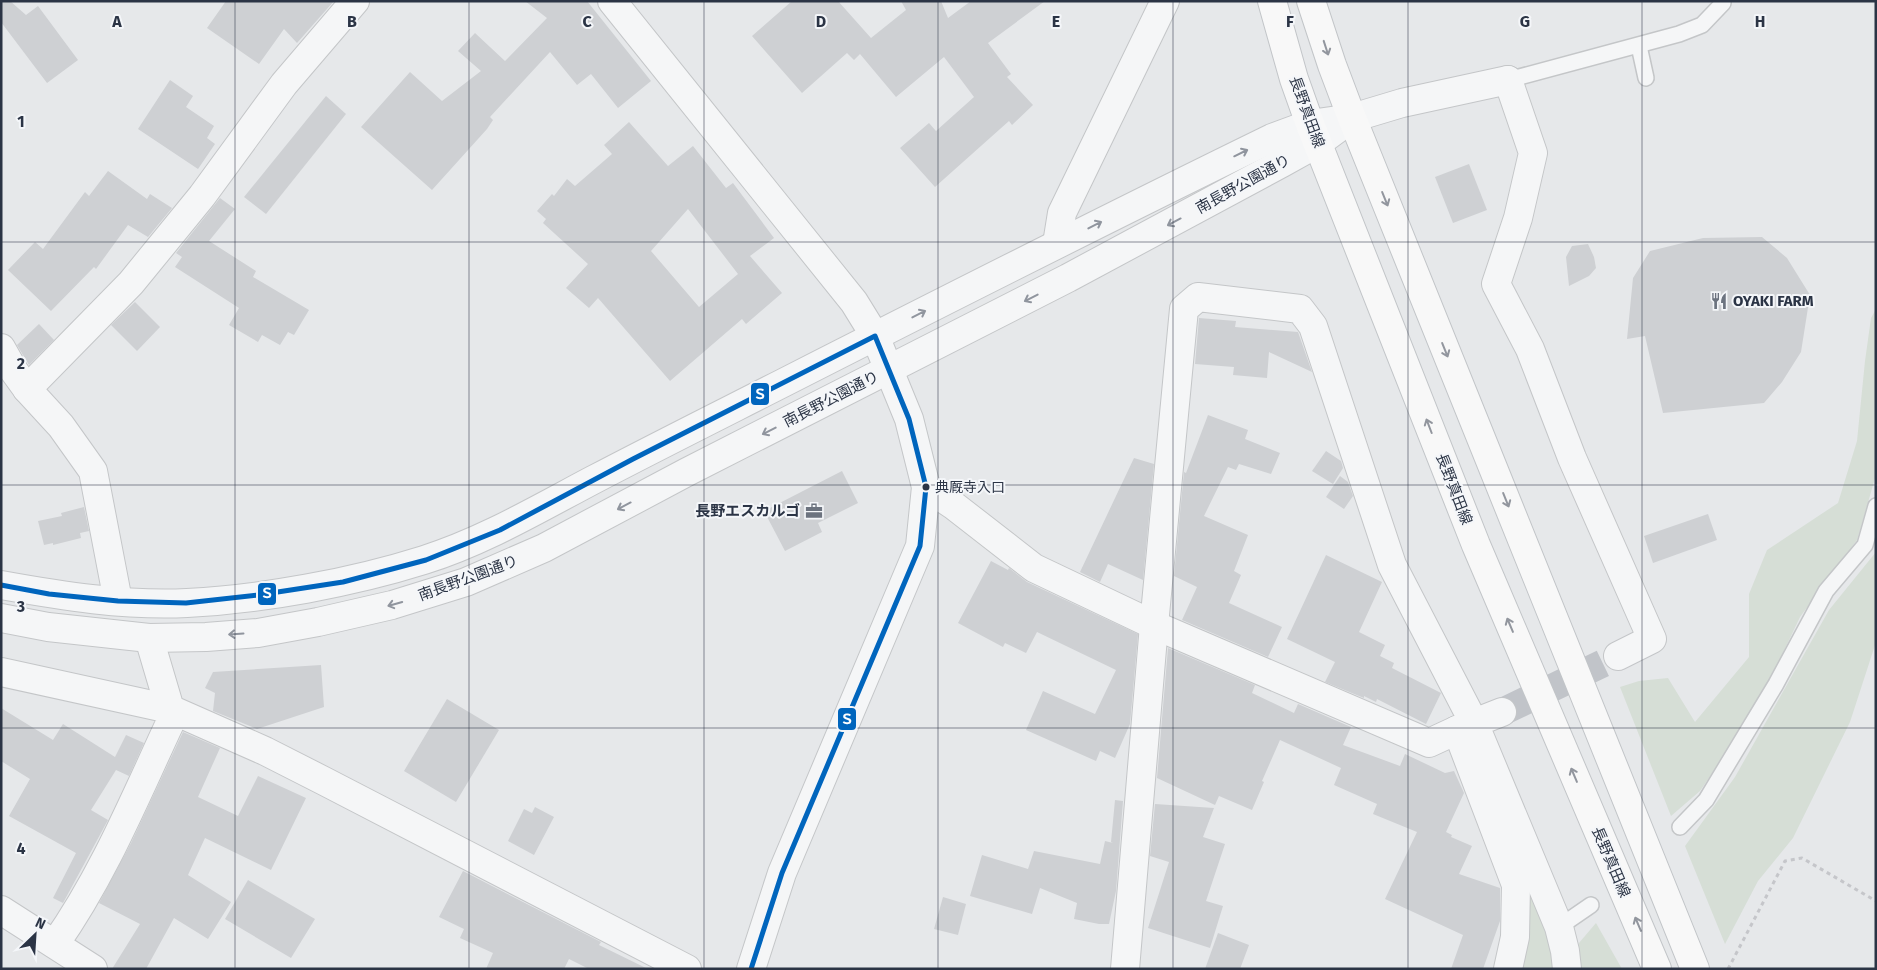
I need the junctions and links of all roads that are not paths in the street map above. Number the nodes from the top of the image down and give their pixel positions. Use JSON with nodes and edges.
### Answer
{"nodes":[{"id":1,"x":355,"y":1,"type":"edge"},
{"id":2,"x":612,"y":1,"type":"edge"},
{"id":3,"x":1165,"y":1,"type":"edge"},
{"id":4,"x":1272,"y":1,"type":"edge"},
{"id":5,"x":1311,"y":1,"type":"edge"},
{"id":6,"x":1723,"y":3,"type":"dead end"},
{"id":7,"x":1639,"y":46,"type":"junction"},
{"id":8,"x":1646,"y":78,"type":"dead end"},
{"id":9,"x":1508,"y":80,"type":"junction"},
{"id":10,"x":1352,"y":118,"type":"junction"},
{"id":11,"x":1314,"y":134,"type":"junction"},
{"id":12,"x":1057,"y":244,"type":"junction"},
{"id":13,"x":875,"y":336,"type":"junction"},
{"id":14,"x":1,"y":348,"type":"edge"},
{"id":15,"x":890,"y":369,"type":"junction"},
{"id":16,"x":27,"y":389,"type":"junction"},
{"id":17,"x":926,"y":487,"type":"junction"},
{"id":18,"x":1876,"y":506,"type":"edge"},
{"id":19,"x":1,"y":585,"type":"edge"},
{"id":20,"x":118,"y":601,"type":"junction"},
{"id":21,"x":1,"y":618,"type":"edge"},
{"id":22,"x":1154,"y":625,"type":"junction"},
{"id":23,"x":149,"y":638,"type":"junction"},
{"id":24,"x":1618,"y":656,"type":"tunnel mouth"},
{"id":25,"x":1,"y":672,"type":"edge"},
{"id":26,"x":170,"y":709,"type":"junction"},
{"id":27,"x":1502,"y":712,"type":"tunnel mouth"},
{"id":28,"x":1465,"y":726,"type":"junction"},
{"id":29,"x":1680,"y":827,"type":"dead end"},
{"id":30,"x":1591,"y":905,"type":"dead end"},
{"id":31,"x":1,"y":910,"type":"edge"},
{"id":32,"x":1559,"y":927,"type":"junction"},
{"id":33,"x":55,"y":944,"type":"junction"},
{"id":34,"x":1695,"y":968,"type":"edge"},
{"id":35,"x":93,"y":969,"type":"edge"},
{"id":36,"x":687,"y":969,"type":"edge"},
{"id":37,"x":751,"y":969,"type":"edge"},
{"id":38,"x":1126,"y":969,"type":"edge"},
{"id":39,"x":1508,"y":969,"type":"edge"},
{"id":40,"x":1567,"y":969,"type":"edge"},
{"id":41,"x":1657,"y":969,"type":"edge"}],
"edges":[{"from":1,"to":16,"type":"street"},
{"from":2,"to":13,"type":"street"},
{"from":3,"to":12,"type":"street"},
{"from":4,"to":11,"type":"main road","name":"長野真田線"},
{"from":5,"to":10,"type":"main road","one_way":true},
{"from":6,"to":7,"type":"lane"},
{"from":7,"to":8,"type":"lane"},
{"from":7,"to":9,"type":"lane"},
{"from":9,"to":10,"type":"street","name":"南長野公園通り"},
{"from":9,"to":24,"type":"street"},
{"from":10,"to":11,"type":"street","name":"南長野公園通り"},
{"from":10,"to":34,"type":"main road","one_way":true},
{"from":12,"to":11,"type":"street","name":"南長野公園通り","one_way":true},
{"from":11,"to":15,"type":"street","name":"南長野公園通り","one_way":true},
{"from":41,"to":11,"type":"main road","name":"長野真田線","one_way":true},
{"from":13,"to":12,"type":"street","name":"南長野公園通り","one_way":true},
{"from":13,"to":15,"type":"street"},
{"from":13,"to":20,"type":"street","name":"南長野公園通り"},
{"from":14,"to":16,"type":"street"},
{"from":15,"to":17,"type":"street"},
{"from":15,"to":23,"type":"street","name":"南長野公園通り","one_way":true},
{"from":16,"to":20,"type":"street"},
{"from":17,"to":22,"type":"street"},
{"from":17,"to":37,"type":"street"},
{"from":18,"to":29,"type":"lane"},
{"from":19,"to":20,"type":"street","name":"南長野公園通り"},
{"from":21,"to":23,"type":"street","name":"南長野公園通り"},
{"from":22,"to":28,"type":"street"},
{"from":22,"to":28,"type":"street"},
{"from":22,"to":38,"type":"street"},
{"from":23,"to":26,"type":"street"},
{"from":25,"to":26,"type":"street"},
{"from":26,"to":33,"type":"street"},
{"from":26,"to":36,"type":"street"},
{"from":27,"to":28,"type":"street"},
{"from":28,"to":32,"type":"street"},
{"from":28,"to":39,"type":"street"},
{"from":30,"to":32,"type":"lane"},
{"from":31,"to":33,"type":"street"},
{"from":32,"to":40,"type":"street"},
{"from":33,"to":35,"type":"street"}]}
